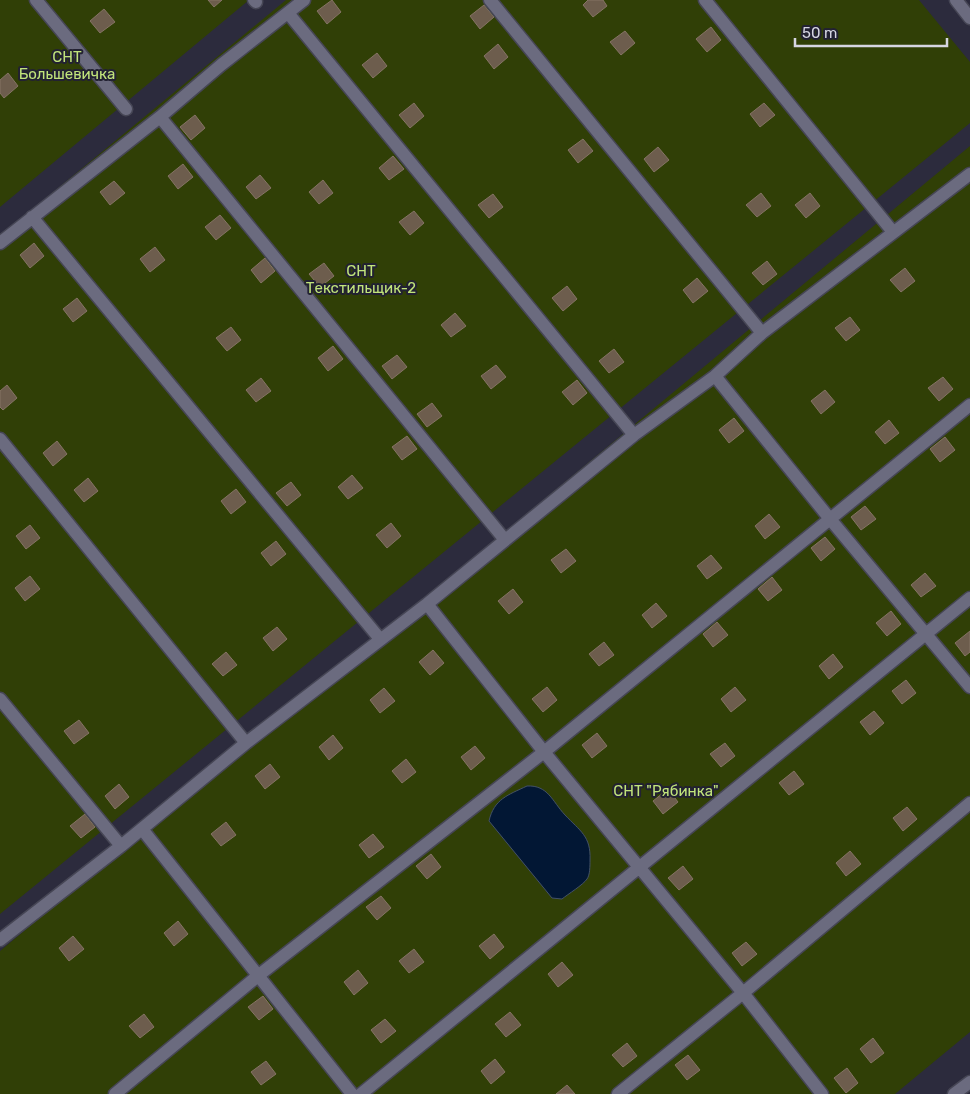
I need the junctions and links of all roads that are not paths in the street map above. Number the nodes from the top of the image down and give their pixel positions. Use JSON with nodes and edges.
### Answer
{"nodes":[{"id":1,"x":36,"y":0,"type":"edge"},
{"id":2,"x":304,"y":0,"type":"edge"},
{"id":3,"x":490,"y":0,"type":"edge"},
{"id":4,"x":705,"y":0,"type":"edge"},
{"id":5,"x":956,"y":0,"type":"edge"},
{"id":6,"x":288,"y":13,"type":"junction"},
{"id":7,"x":970,"y":18,"type":"edge"},
{"id":8,"x":126,"y":109,"type":"dead end"},
{"id":9,"x":160,"y":117,"type":"junction"},
{"id":10,"x":970,"y":174,"type":"edge"},
{"id":11,"x":32,"y":217,"type":"junction"},
{"id":12,"x":893,"y":232,"type":"junction"},
{"id":13,"x":0,"y":243,"type":"edge"},
{"id":14,"x":762,"y":333,"type":"junction"},
{"id":15,"x":714,"y":376,"type":"junction"},
{"id":16,"x":970,"y":405,"type":"edge"},
{"id":17,"x":634,"y":435,"type":"junction"},
{"id":18,"x":0,"y":438,"type":"edge"},
{"id":19,"x":830,"y":519,"type":"junction"},
{"id":20,"x":505,"y":540,"type":"junction"},
{"id":21,"x":970,"y":598,"type":"edge"},
{"id":22,"x":427,"y":604,"type":"junction"},
{"id":23,"x":926,"y":633,"type":"junction"},
{"id":24,"x":380,"y":639,"type":"junction"},
{"id":25,"x":970,"y":687,"type":"edge"},
{"id":26,"x":0,"y":699,"type":"edge"},
{"id":27,"x":246,"y":743,"type":"junction"},
{"id":28,"x":544,"y":752,"type":"junction"},
{"id":29,"x":970,"y":804,"type":"edge"},
{"id":30,"x":142,"y":829,"type":"junction"},
{"id":31,"x":121,"y":846,"type":"junction"},
{"id":32,"x":640,"y":866,"type":"junction"},
{"id":33,"x":0,"y":940,"type":"edge"},
{"id":34,"x":259,"y":975,"type":"junction"},
{"id":35,"x":744,"y":993,"type":"junction"},
{"id":36,"x":970,"y":1082,"type":"edge"},
{"id":37,"x":115,"y":1094,"type":"edge"},
{"id":38,"x":352,"y":1094,"type":"edge"},
{"id":39,"x":361,"y":1094,"type":"edge"},
{"id":40,"x":618,"y":1094,"type":"edge"},
{"id":41,"x":822,"y":1094,"type":"edge"},
{"id":42,"x":954,"y":1094,"type":"edge"}],
"edges":[{"from":1,"to":8,"type":"street"},
{"from":2,"to":6,"type":"street"},
{"from":3,"to":14,"type":"street"},
{"from":4,"to":12,"type":"street"},
{"from":5,"to":7,"type":"street"},
{"from":6,"to":9,"type":"street"},
{"from":6,"to":17,"type":"street"},
{"from":9,"to":11,"type":"street"},
{"from":9,"to":20,"type":"street"},
{"from":10,"to":12,"type":"street"},
{"from":11,"to":13,"type":"street"},
{"from":11,"to":24,"type":"street"},
{"from":12,"to":14,"type":"street"},
{"from":14,"to":15,"type":"street"},
{"from":15,"to":17,"type":"street"},
{"from":15,"to":19,"type":"street"},
{"from":16,"to":19,"type":"street"},
{"from":17,"to":20,"type":"street"},
{"from":18,"to":27,"type":"street"},
{"from":19,"to":23,"type":"street"},
{"from":19,"to":28,"type":"street"},
{"from":20,"to":22,"type":"street"},
{"from":21,"to":23,"type":"street"},
{"from":22,"to":24,"type":"street"},
{"from":22,"to":28,"type":"street"},
{"from":23,"to":25,"type":"street"},
{"from":23,"to":32,"type":"street"},
{"from":24,"to":27,"type":"street"},
{"from":26,"to":31,"type":"street"},
{"from":27,"to":30,"type":"street"},
{"from":28,"to":32,"type":"street"},
{"from":28,"to":34,"type":"street"},
{"from":29,"to":35,"type":"street"},
{"from":30,"to":31,"type":"street"},
{"from":30,"to":34,"type":"street"},
{"from":31,"to":33,"type":"street"},
{"from":32,"to":35,"type":"street"},
{"from":32,"to":39,"type":"street"},
{"from":34,"to":37,"type":"street"},
{"from":34,"to":38,"type":"street"},
{"from":35,"to":40,"type":"street"},
{"from":35,"to":41,"type":"street"},
{"from":36,"to":42,"type":"street"}]}
